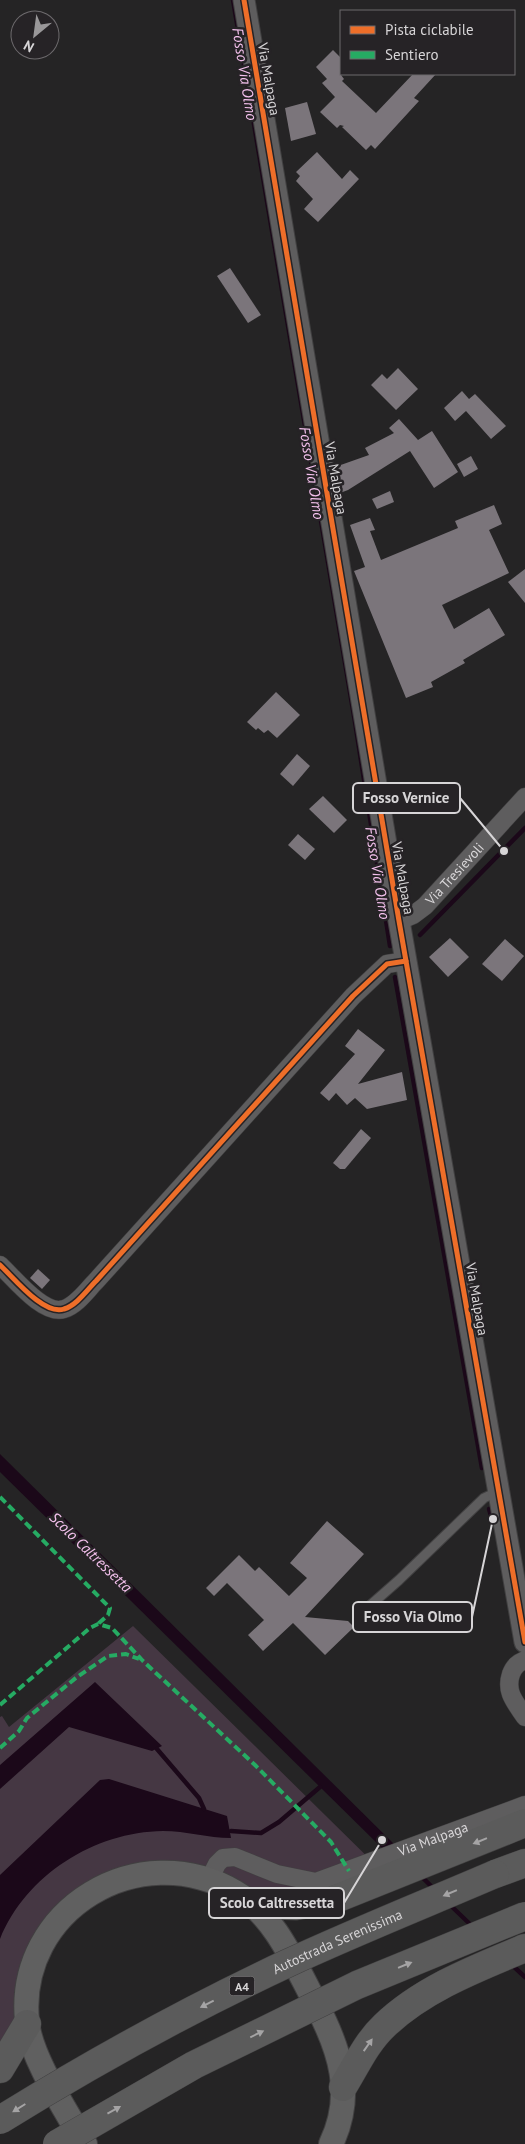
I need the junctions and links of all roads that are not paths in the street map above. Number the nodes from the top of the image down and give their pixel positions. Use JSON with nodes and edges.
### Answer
{"nodes":[{"id":1,"x":244,"y":0,"type":"edge"},
{"id":2,"x":525,"y":797,"type":"edge"},
{"id":3,"x":399,"y":920,"type":"junction"},
{"id":4,"x":406,"y":961,"type":"junction"},
{"id":5,"x":0,"y":1265,"type":"edge"},
{"id":6,"x":499,"y":1491,"type":"junction"},
{"id":7,"x":366,"y":1609,"type":"dead end"},
{"id":8,"x":525,"y":1642,"type":"edge"},
{"id":9,"x":525,"y":1660,"type":"edge"},
{"id":10,"x":525,"y":1717,"type":"edge"},
{"id":11,"x":525,"y":1806,"type":"edge"},
{"id":12,"x":525,"y":1823,"type":"edge"},
{"id":13,"x":425,"y":1852,"type":"junction"},
{"id":14,"x":525,"y":1864,"type":"edge"},
{"id":15,"x":370,"y":1873,"type":"junction"},
{"id":16,"x":209,"y":1880,"type":"junction"},
{"id":17,"x":251,"y":1904,"type":"junction"},
{"id":18,"x":525,"y":1916,"type":"edge"},
{"id":19,"x":525,"y":1948,"type":"edge"},
{"id":20,"x":27,"y":2024,"type":"junction"},
{"id":21,"x":0,"y":2070,"type":"edge"},
{"id":22,"x":343,"y":2087,"type":"junction"},
{"id":23,"x":0,"y":2120,"type":"edge"},
{"id":24,"x":57,"y":2144,"type":"edge"},
{"id":25,"x":85,"y":2144,"type":"edge"},
{"id":26,"x":331,"y":2144,"type":"edge"}],
"edges":[{"from":1,"to":3,"type":"street","name":"Via Malpaga"},
{"from":2,"to":3,"type":"street","name":"Via Tresievoli"},
{"from":3,"to":4,"type":"street","name":"Via Malpaga"},
{"from":4,"to":5,"type":"street"},
{"from":4,"to":6,"type":"street","name":"Via Malpaga"},
{"from":6,"to":7,"type":"lane"},
{"from":6,"to":8,"type":"street","name":"Via Malpaga"},
{"from":9,"to":10,"type":"street"},
{"from":11,"to":13,"type":"street","name":"Via Malpaga"},
{"from":12,"to":13,"type":"highway","one_way":true},
{"from":13,"to":15,"type":"highway"},
{"from":14,"to":23,"type":"highway","name":"Autostrada Serenissima","number":"A4","one_way":true,"bridge":true},
{"from":15,"to":16,"type":"street"},
{"from":15,"to":17,"type":"highway"},
{"from":16,"to":17,"type":"main road"},
{"from":16,"to":20,"type":"main road"},
{"from":17,"to":22,"type":"main road"},
{"from":24,"to":18,"type":"highway","one_way":true,"bridge":true},
{"from":22,"to":19,"type":"highway","one_way":true},
{"from":20,"to":21,"type":"highway"},
{"from":20,"to":25,"type":"main road"},
{"from":22,"to":26,"type":"main road"}]}
